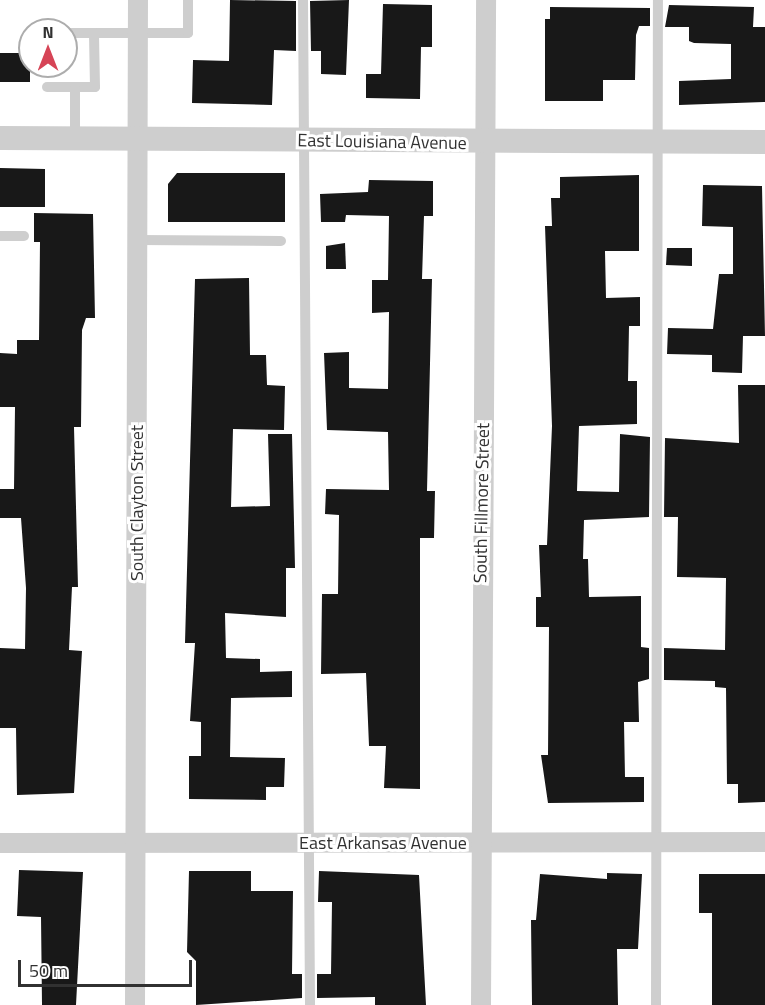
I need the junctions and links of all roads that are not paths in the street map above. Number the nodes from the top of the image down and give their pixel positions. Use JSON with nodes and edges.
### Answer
{"nodes":[{"id":1,"x":138,"y":0,"type":"edge"},
{"id":2,"x":188,"y":0,"type":"edge"},
{"id":3,"x":303,"y":0,"type":"edge"},
{"id":4,"x":486,"y":0,"type":"edge"},
{"id":5,"x":658,"y":0,"type":"edge"},
{"id":6,"x":78,"y":33,"type":"edge"},
{"id":7,"x":94,"y":33,"type":"junction"},
{"id":8,"x":138,"y":33,"type":"junction"},
{"id":9,"x":47,"y":87,"type":"dead end"},
{"id":10,"x":75,"y":88,"type":"junction"},
{"id":11,"x":0,"y":138,"type":"edge"},
{"id":12,"x":75,"y":138,"type":"junction"},
{"id":13,"x":138,"y":138,"type":"junction"},
{"id":14,"x":300,"y":140,"type":"junction"},
{"id":15,"x":658,"y":142,"type":"junction"},
{"id":16,"x":765,"y":142,"type":"edge"},
{"id":17,"x":486,"y":143,"type":"junction"},
{"id":18,"x":0,"y":236,"type":"edge"},
{"id":19,"x":24,"y":236,"type":"dead end"},
{"id":20,"x":138,"y":240,"type":"junction"},
{"id":21,"x":281,"y":242,"type":"dead end"},
{"id":22,"x":137,"y":842,"type":"junction"},
{"id":23,"x":765,"y":842,"type":"edge"},
{"id":24,"x":0,"y":843,"type":"edge"},
{"id":25,"x":311,"y":843,"type":"junction"},
{"id":26,"x":478,"y":844,"type":"junction"},
{"id":27,"x":657,"y":845,"type":"junction"},
{"id":28,"x":135,"y":1005,"type":"edge"},
{"id":29,"x":310,"y":1005,"type":"edge"},
{"id":30,"x":481,"y":1005,"type":"edge"},
{"id":31,"x":656,"y":1005,"type":"edge"}],
"edges":[{"from":1,"to":8,"type":"street","name":"South Clayton Street"},
{"from":2,"to":8,"type":"lane"},
{"from":3,"to":14,"type":"lane"},
{"from":4,"to":17,"type":"street","name":"South Fillmore Street"},
{"from":5,"to":15,"type":"lane"},
{"from":6,"to":7,"type":"lane"},
{"from":7,"to":8,"type":"lane"},
{"from":7,"to":10,"type":"lane"},
{"from":8,"to":13,"type":"street","name":"South Clayton Street"},
{"from":9,"to":10,"type":"lane"},
{"from":10,"to":12,"type":"lane"},
{"from":11,"to":12,"type":"street","name":"East Louisiana Avenue"},
{"from":12,"to":13,"type":"street","name":"East Louisiana Avenue"},
{"from":13,"to":14,"type":"street","name":"East Louisiana Avenue"},
{"from":13,"to":20,"type":"street","name":"South Clayton Street"},
{"from":14,"to":17,"type":"street","name":"East Louisiana Avenue"},
{"from":14,"to":25,"type":"lane"},
{"from":15,"to":16,"type":"street","name":"East Louisiana Avenue"},
{"from":15,"to":17,"type":"street","name":"East Louisiana Avenue"},
{"from":15,"to":27,"type":"lane"},
{"from":17,"to":26,"type":"street","name":"South Fillmore Street"},
{"from":18,"to":19,"type":"lane"},
{"from":20,"to":21,"type":"lane"},
{"from":20,"to":22,"type":"street","name":"South Clayton Street"},
{"from":22,"to":24,"type":"street","name":"East Arkansas Avenue"},
{"from":22,"to":25,"type":"street","name":"East Arkansas Avenue"},
{"from":22,"to":28,"type":"street","name":"South Clayton Street"},
{"from":23,"to":27,"type":"street","name":"East Arkansas Avenue"},
{"from":25,"to":26,"type":"street","name":"East Arkansas Avenue"},
{"from":25,"to":29,"type":"lane"},
{"from":26,"to":27,"type":"street","name":"East Arkansas Avenue"},
{"from":26,"to":30,"type":"street","name":"South Fillmore Street"},
{"from":27,"to":31,"type":"lane"}]}
